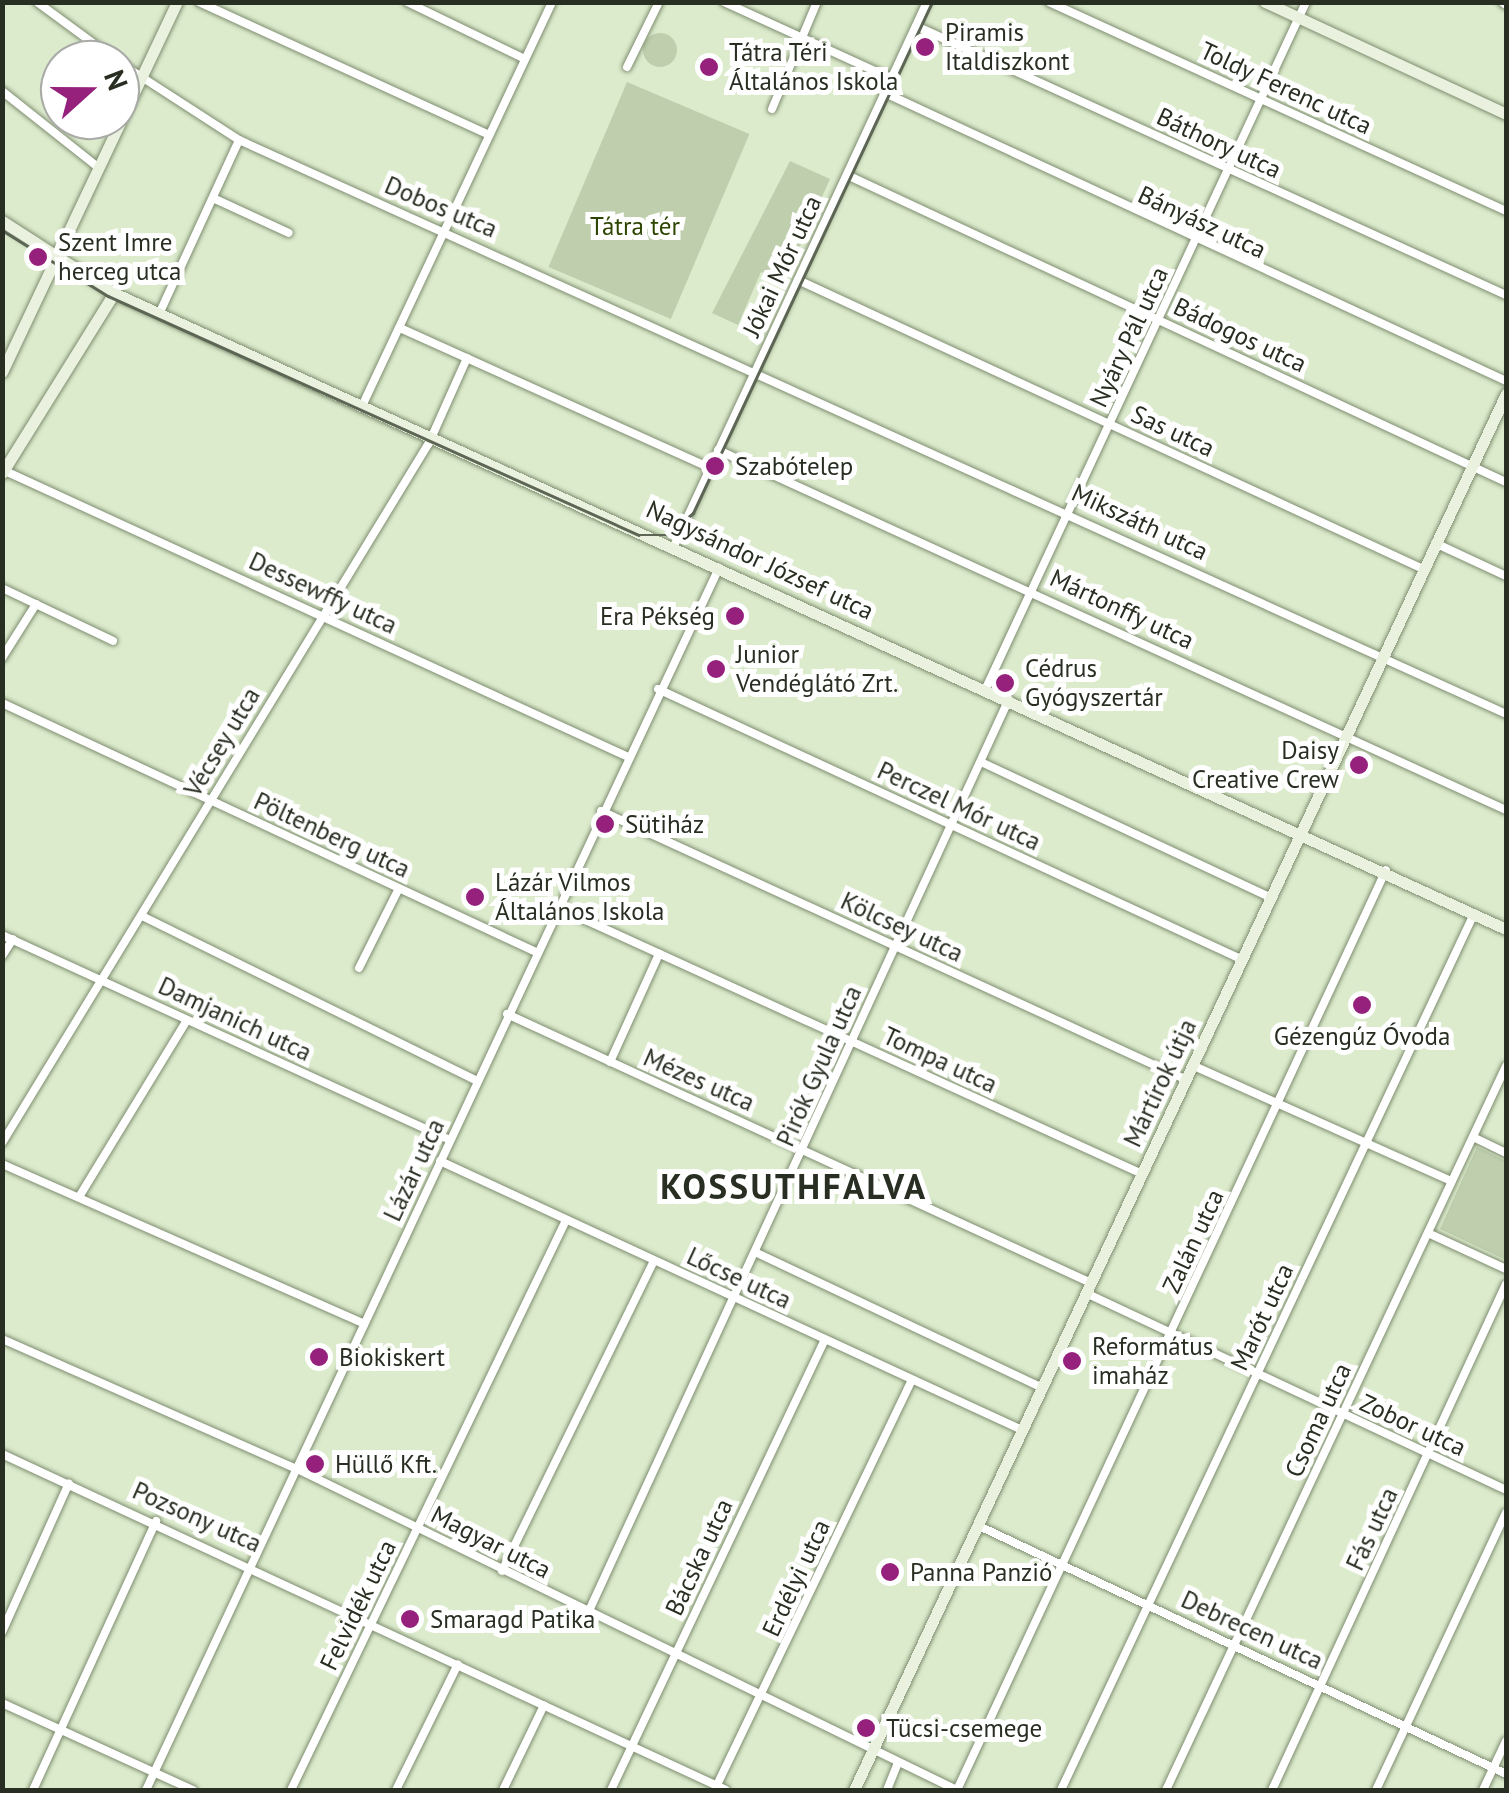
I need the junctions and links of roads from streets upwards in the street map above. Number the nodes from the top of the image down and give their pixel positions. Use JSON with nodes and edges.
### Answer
{"nodes":[{"id":1,"x":37,"y":2,"type":"edge"},
{"id":2,"x":177,"y":2,"type":"edge"},
{"id":3,"x":199,"y":2,"type":"edge"},
{"id":4,"x":406,"y":2,"type":"edge"},
{"id":5,"x":552,"y":2,"type":"edge"},
{"id":6,"x":659,"y":2,"type":"edge"},
{"id":7,"x":713,"y":2,"type":"edge"},
{"id":8,"x":724,"y":2,"type":"edge"},
{"id":9,"x":817,"y":2,"type":"edge"},
{"id":10,"x":927,"y":2,"type":"edge"},
{"id":11,"x":1049,"y":2,"type":"edge"},
{"id":12,"x":1266,"y":2,"type":"edge"},
{"id":13,"x":1306,"y":2,"type":"edge"},
{"id":14,"x":1298,"y":18,"type":"junction"},
{"id":15,"x":916,"y":26,"type":"junction"},
{"id":16,"x":803,"y":37,"type":"junction"},
{"id":17,"x":88,"y":40,"type":"edge"},
{"id":18,"x":525,"y":60,"type":"junction"},
{"id":19,"x":628,"y":67,"type":"dead end"},
{"id":20,"x":141,"y":78,"type":"junction"},
{"id":21,"x":892,"y":79,"type":"junction"},
{"id":22,"x":2,"y":92,"type":"edge"},
{"id":23,"x":884,"y":93,"type":"junction"},
{"id":24,"x":1261,"y":98,"type":"junction"},
{"id":25,"x":772,"y":109,"type":"dead end"},
{"id":26,"x":1506,"y":114,"type":"edge"},
{"id":27,"x":490,"y":135,"type":"junction"},
{"id":28,"x":239,"y":140,"type":"junction"},
{"id":29,"x":99,"y":168,"type":"junction"},
{"id":30,"x":1228,"y":169,"type":"junction"},
{"id":31,"x":847,"y":175,"type":"junction"},
{"id":32,"x":214,"y":199,"type":"junction"},
{"id":33,"x":1506,"y":212,"type":"edge"},
{"id":34,"x":2,"y":222,"type":"edge"},
{"id":35,"x":445,"y":232,"type":"junction"},
{"id":36,"x":289,"y":233,"type":"dead end"},
{"id":37,"x":1195,"y":242,"type":"junction"},
{"id":38,"x":56,"y":264,"type":"junction"},
{"id":39,"x":798,"y":280,"type":"junction"},
{"id":40,"x":114,"y":294,"type":"junction"},
{"id":41,"x":1506,"y":295,"type":"edge"},
{"id":42,"x":160,"y":312,"type":"junction"},
{"id":43,"x":1159,"y":318,"type":"junction"},
{"id":44,"x":400,"y":328,"type":"junction"},
{"id":45,"x":467,"y":358,"type":"junction"},
{"id":46,"x":757,"y":368,"type":"junction"},
{"id":47,"x":2,"y":372,"type":"edge"},
{"id":48,"x":1506,"y":381,"type":"edge"},
{"id":49,"x":1506,"y":394,"type":"edge"},
{"id":50,"x":363,"y":404,"type":"junction"},
{"id":51,"x":1111,"y":424,"type":"junction"},
{"id":52,"x":433,"y":434,"type":"junction"},
{"id":53,"x":718,"y":450,"type":"junction"},
{"id":54,"x":1472,"y":466,"type":"junction"},
{"id":55,"x":710,"y":468,"type":"junction"},
{"id":56,"x":3,"y":471,"type":"edge"},
{"id":57,"x":1506,"y":482,"type":"edge"},
{"id":58,"x":1069,"y":511,"type":"junction"},
{"id":59,"x":1435,"y":543,"type":"junction"},
{"id":60,"x":674,"y":546,"type":"junction"},
{"id":61,"x":719,"y":567,"type":"junction"},
{"id":62,"x":1423,"y":569,"type":"junction"},
{"id":63,"x":1506,"y":576,"type":"edge"},
{"id":64,"x":2,"y":588,"type":"edge"},
{"id":65,"x":1032,"y":590,"type":"junction"},
{"id":66,"x":36,"y":604,"type":"junction"},
{"id":67,"x":323,"y":614,"type":"junction"},
{"id":68,"x":113,"y":641,"type":"dead end"},
{"id":69,"x":1382,"y":657,"type":"junction"},
{"id":70,"x":2,"y":658,"type":"edge"},
{"id":71,"x":986,"y":688,"type":"junction"},
{"id":72,"x":658,"y":689,"type":"junction"},
{"id":73,"x":1009,"y":699,"type":"junction"},
{"id":74,"x":2,"y":704,"type":"edge"},
{"id":75,"x":1506,"y":714,"type":"edge"},
{"id":76,"x":1347,"y":734,"type":"junction"},
{"id":77,"x":626,"y":756,"type":"junction"},
{"id":78,"x":981,"y":762,"type":"junction"},
{"id":79,"x":210,"y":801,"type":"junction"},
{"id":80,"x":1506,"y":810,"type":"edge"},
{"id":81,"x":601,"y":811,"type":"junction"},
{"id":82,"x":951,"y":824,"type":"junction"},
{"id":83,"x":1302,"y":832,"type":"junction"},
{"id":84,"x":1386,"y":870,"type":"junction"},
{"id":85,"x":399,"y":888,"type":"junction"},
{"id":86,"x":1271,"y":898,"type":"junction"},
{"id":87,"x":557,"y":907,"type":"junction"},
{"id":88,"x":1474,"y":914,"type":"junction"},
{"id":89,"x":142,"y":916,"type":"junction"},
{"id":90,"x":1506,"y":930,"type":"edge"},
{"id":91,"x":2,"y":935,"type":"edge"},
{"id":92,"x":13,"y":940,"type":"junction"},
{"id":93,"x":894,"y":945,"type":"junction"},
{"id":94,"x":536,"y":952,"type":"junction"},
{"id":95,"x":660,"y":954,"type":"junction"},
{"id":96,"x":2,"y":956,"type":"edge"},
{"id":97,"x":1242,"y":960,"type":"junction"},
{"id":98,"x":359,"y":968,"type":"dead end"},
{"id":99,"x":102,"y":980,"type":"junction"},
{"id":100,"x":508,"y":1014,"type":"junction"},
{"id":101,"x":187,"y":1020,"type":"junction"},
{"id":102,"x":852,"y":1041,"type":"junction"},
{"id":103,"x":610,"y":1062,"type":"junction"},
{"id":104,"x":1194,"y":1066,"type":"junction"},
{"id":105,"x":1506,"y":1066,"type":"edge"},
{"id":106,"x":1186,"y":1080,"type":"junction"},
{"id":107,"x":478,"y":1081,"type":"junction"},
{"id":108,"x":1278,"y":1104,"type":"junction"},
{"id":109,"x":1473,"y":1137,"type":"junction"},
{"id":110,"x":450,"y":1140,"type":"junction"},
{"id":111,"x":1365,"y":1142,"type":"junction"},
{"id":112,"x":2,"y":1143,"type":"edge"},
{"id":113,"x":804,"y":1149,"type":"junction"},
{"id":114,"x":1506,"y":1153,"type":"edge"},
{"id":115,"x":440,"y":1162,"type":"junction"},
{"id":116,"x":2,"y":1164,"type":"edge"},
{"id":117,"x":1142,"y":1174,"type":"junction"},
{"id":118,"x":1451,"y":1181,"type":"junction"},
{"id":119,"x":79,"y":1197,"type":"junction"},
{"id":120,"x":566,"y":1220,"type":"junction"},
{"id":121,"x":1428,"y":1233,"type":"junction"},
{"id":122,"x":757,"y":1253,"type":"junction"},
{"id":123,"x":654,"y":1261,"type":"junction"},
{"id":124,"x":1506,"y":1269,"type":"edge"},
{"id":125,"x":1506,"y":1284,"type":"edge"},
{"id":126,"x":1089,"y":1288,"type":"junction"},
{"id":127,"x":737,"y":1297,"type":"junction"},
{"id":128,"x":364,"y":1324,"type":"junction"},
{"id":129,"x":1171,"y":1334,"type":"junction"},
{"id":130,"x":2,"y":1339,"type":"edge"},
{"id":131,"x":824,"y":1340,"type":"junction"},
{"id":132,"x":1258,"y":1374,"type":"junction"},
{"id":133,"x":911,"y":1381,"type":"junction"},
{"id":134,"x":1042,"y":1388,"type":"junction"},
{"id":135,"x":1343,"y":1414,"type":"junction"},
{"id":136,"x":1022,"y":1430,"type":"junction"},
{"id":137,"x":2,"y":1454,"type":"edge"},
{"id":138,"x":1429,"y":1454,"type":"junction"},
{"id":139,"x":297,"y":1469,"type":"junction"},
{"id":140,"x":69,"y":1483,"type":"junction"},
{"id":141,"x":1506,"y":1490,"type":"edge"},
{"id":142,"x":1506,"y":1514,"type":"edge"},
{"id":143,"x":156,"y":1521,"type":"junction"},
{"id":144,"x":978,"y":1526,"type":"junction"},
{"id":145,"x":418,"y":1528,"type":"junction"},
{"id":146,"x":252,"y":1564,"type":"junction"},
{"id":147,"x":1061,"y":1566,"type":"junction"},
{"id":148,"x":502,"y":1571,"type":"junction"},
{"id":149,"x":1149,"y":1604,"type":"junction"},
{"id":150,"x":588,"y":1613,"type":"junction"},
{"id":151,"x":372,"y":1621,"type":"junction"},
{"id":152,"x":2,"y":1632,"type":"edge"},
{"id":153,"x":1236,"y":1644,"type":"junction"},
{"id":154,"x":675,"y":1654,"type":"junction"},
{"id":155,"x":458,"y":1664,"type":"junction"},
{"id":156,"x":1321,"y":1684,"type":"junction"},
{"id":157,"x":762,"y":1695,"type":"junction"},
{"id":158,"x":2,"y":1703,"type":"edge"},
{"id":159,"x":544,"y":1705,"type":"junction"},
{"id":160,"x":1406,"y":1728,"type":"junction"},
{"id":161,"x":60,"y":1729,"type":"junction"},
{"id":162,"x":1506,"y":1741,"type":"edge"},
{"id":163,"x":633,"y":1744,"type":"junction"},
{"id":164,"x":872,"y":1750,"type":"junction"},
{"id":165,"x":898,"y":1763,"type":"junction"},
{"id":166,"x":1494,"y":1768,"type":"junction"},
{"id":167,"x":154,"y":1772,"type":"junction"},
{"id":168,"x":1506,"y":1774,"type":"edge"},
{"id":169,"x":716,"y":1788,"type":"edge"},
{"id":170,"x":33,"y":1790,"type":"edge"},
{"id":171,"x":146,"y":1790,"type":"edge"},
{"id":172,"x":193,"y":1790,"type":"edge"},
{"id":173,"x":291,"y":1790,"type":"edge"},
{"id":174,"x":396,"y":1790,"type":"edge"},
{"id":175,"x":503,"y":1790,"type":"edge"},
{"id":176,"x":611,"y":1790,"type":"edge"},
{"id":177,"x":726,"y":1790,"type":"edge"},
{"id":178,"x":854,"y":1790,"type":"edge"},
{"id":179,"x":887,"y":1790,"type":"edge"},
{"id":180,"x":957,"y":1790,"type":"edge"},
{"id":181,"x":1061,"y":1790,"type":"edge"},
{"id":182,"x":1166,"y":1790,"type":"edge"},
{"id":183,"x":1272,"y":1790,"type":"edge"},
{"id":184,"x":1376,"y":1790,"type":"edge"},
{"id":185,"x":1483,"y":1790,"type":"edge"}],
"edges":[{"from":1,"to":17,"type":"street","name":"Dobos utca"},
{"from":2,"to":20,"type":"street"},
{"from":3,"to":27,"type":"street"},
{"from":4,"to":18,"type":"street"},
{"from":5,"to":18,"type":"street"},
{"from":6,"to":19,"type":"street"},
{"from":7,"to":16,"type":"street"},
{"from":8,"to":16,"type":"street"},
{"from":9,"to":16,"type":"street"},
{"from":10,"to":15,"type":"street","name":"Jókai Mór utca"},
{"from":11,"to":24,"type":"street","name":"Toldy Ferenc utca"},
{"from":12,"to":14,"type":"street"},
{"from":13,"to":14,"type":"street","name":"Nyáry Pál utca"},
{"from":14,"to":24,"type":"street","name":"Nyáry Pál utca"},
{"from":14,"to":26,"type":"street"},
{"from":15,"to":21,"type":"street","name":"Jókai Mór utca"},
{"from":15,"to":30,"type":"street","name":"Báthory utca"},
{"from":16,"to":21,"type":"street"},
{"from":16,"to":25,"type":"street"},
{"from":18,"to":27,"type":"street"},
{"from":20,"to":28,"type":"street","name":"Dobos utca"},
{"from":20,"to":29,"type":"street"},
{"from":21,"to":23,"type":"street","name":"Jókai Mór utca"},
{"from":22,"to":29,"type":"street"},
{"from":23,"to":31,"type":"street","name":"Jókai Mór utca"},
{"from":23,"to":37,"type":"street","name":"Bányász utca"},
{"from":24,"to":30,"type":"street","name":"Nyáry Pál utca"},
{"from":24,"to":33,"type":"street","name":"Toldy Ferenc utca"},
{"from":27,"to":35,"type":"street"},
{"from":28,"to":32,"type":"street"},
{"from":28,"to":35,"type":"street","name":"Dobos utca"},
{"from":29,"to":38,"type":"street"},
{"from":30,"to":37,"type":"street","name":"Nyáry Pál utca"},
{"from":30,"to":41,"type":"street","name":"Báthory utca"},
{"from":31,"to":39,"type":"street","name":"Jókai Mór utca"},
{"from":31,"to":43,"type":"street","name":"Bádogos utca"},
{"from":32,"to":36,"type":"street"},
{"from":32,"to":42,"type":"street"},
{"from":34,"to":38,"type":"street","name":"Nagysándor József utca"},
{"from":35,"to":44,"type":"street"},
{"from":35,"to":46,"type":"street","name":"Dobos utca"},
{"from":37,"to":43,"type":"street","name":"Nyáry Pál utca"},
{"from":37,"to":48,"type":"street","name":"Bányász utca"},
{"from":38,"to":40,"type":"street","name":"Nagysándor József utca"},
{"from":38,"to":47,"type":"street"},
{"from":39,"to":46,"type":"street","name":"Jókai Mór utca"},
{"from":39,"to":51,"type":"street","name":"Sas utca"},
{"from":40,"to":42,"type":"street","name":"Nagysándor József utca"},
{"from":40,"to":56,"type":"street"},
{"from":42,"to":50,"type":"street","name":"Nagysándor József utca"},
{"from":43,"to":51,"type":"street","name":"Nyáry Pál utca"},
{"from":43,"to":54,"type":"street","name":"Bádogos utca"},
{"from":44,"to":45,"type":"street"},
{"from":44,"to":50,"type":"street"},
{"from":45,"to":52,"type":"street","name":"Vécsey utca"},
{"from":45,"to":55,"type":"street"},
{"from":46,"to":53,"type":"street","name":"Jókai Mór utca"},
{"from":46,"to":58,"type":"street","name":"Mikszáth utca"},
{"from":49,"to":54,"type":"street","name":"Mártírok útja"},
{"from":50,"to":52,"type":"street","name":"Nagysándor József utca"},
{"from":51,"to":58,"type":"street","name":"Nyáry Pál utca"},
{"from":51,"to":62,"type":"street","name":"Sas utca"},
{"from":52,"to":60,"type":"street","name":"Nagysándor József utca"},
{"from":52,"to":67,"type":"street","name":"Vécsey utca"},
{"from":53,"to":55,"type":"street","name":"Jókai Mór utca"},
{"from":53,"to":65,"type":"street","name":"Mártonffy utca"},
{"from":54,"to":57,"type":"street","name":"Bádogos utca"},
{"from":54,"to":59,"type":"street","name":"Mártírok útja"},
{"from":55,"to":60,"type":"street","name":"Jókai Mór utca"},
{"from":56,"to":67,"type":"street","name":"Dessewffy utca"},
{"from":58,"to":65,"type":"street","name":"Nyáry Pál utca"},
{"from":58,"to":69,"type":"street","name":"Mikszáth utca"},
{"from":59,"to":62,"type":"street","name":"Mártírok útja"},
{"from":59,"to":63,"type":"street"},
{"from":60,"to":61,"type":"street","name":"Nagysándor József utca"},
{"from":61,"to":71,"type":"street","name":"Nagysándor József utca"},
{"from":61,"to":72,"type":"street","name":"Lázár utca"},
{"from":62,"to":69,"type":"street","name":"Mártírok útja"},
{"from":64,"to":66,"type":"street"},
{"from":65,"to":71,"type":"street","name":"Nyáry Pál utca"},
{"from":65,"to":76,"type":"street","name":"Mártonffy utca"},
{"from":66,"to":68,"type":"street"},
{"from":66,"to":70,"type":"street"},
{"from":67,"to":77,"type":"street","name":"Dessewffy utca"},
{"from":67,"to":79,"type":"street","name":"Vécsey utca"},
{"from":69,"to":75,"type":"street","name":"Mikszáth utca"},
{"from":69,"to":76,"type":"street","name":"Mártírok útja"},
{"from":71,"to":73,"type":"street","name":"Nagysándor József utca"},
{"from":72,"to":77,"type":"street","name":"Lázár utca"},
{"from":72,"to":82,"type":"street","name":"Perczel Mór utca"},
{"from":73,"to":78,"type":"street","name":"Pirók Gyula utca"},
{"from":73,"to":83,"type":"street","name":"Nagysándor József utca"},
{"from":74,"to":79,"type":"street","name":"Pöltenberg utca"},
{"from":76,"to":80,"type":"street","name":"Mártonffy utca"},
{"from":76,"to":83,"type":"street","name":"Mártírok útja"},
{"from":77,"to":81,"type":"street","name":"Lázár utca"},
{"from":78,"to":82,"type":"street","name":"Pirók Gyula utca"},
{"from":78,"to":86,"type":"street"},
{"from":79,"to":85,"type":"street","name":"Pöltenberg utca"},
{"from":79,"to":89,"type":"street","name":"Vécsey utca"},
{"from":81,"to":87,"type":"street","name":"Lázár utca"},
{"from":81,"to":93,"type":"street","name":"Kölcsey utca"},
{"from":82,"to":93,"type":"street","name":"Pirók Gyula utca"},
{"from":82,"to":97,"type":"street","name":"Perczel Mór utca"},
{"from":83,"to":84,"type":"street","name":"Nagysándor József utca"},
{"from":83,"to":86,"type":"street","name":"Mártírok útja"},
{"from":84,"to":88,"type":"street","name":"Nagysándor József utca"},
{"from":84,"to":108,"type":"street","name":"Zalán utca"},
{"from":85,"to":94,"type":"street","name":"Pöltenberg utca"},
{"from":85,"to":98,"type":"street"},
{"from":86,"to":97,"type":"street","name":"Mártírok útja"},
{"from":87,"to":94,"type":"street","name":"Lázár utca"},
{"from":87,"to":95,"type":"street","name":"Tompa utca"},
{"from":88,"to":90,"type":"street","name":"Nagysándor József utca"},
{"from":88,"to":111,"type":"street","name":"Marót utca"},
{"from":89,"to":99,"type":"street","name":"Vécsey utca"},
{"from":89,"to":107,"type":"street"},
{"from":91,"to":92,"type":"street","name":"Damjanich utca"},
{"from":92,"to":96,"type":"street"},
{"from":92,"to":99,"type":"street","name":"Damjanich utca"},
{"from":93,"to":102,"type":"street","name":"Pirók Gyula utca"},
{"from":93,"to":106,"type":"street","name":"Kölcsey utca"},
{"from":94,"to":100,"type":"street","name":"Lázár utca"},
{"from":95,"to":102,"type":"street","name":"Tompa utca"},
{"from":95,"to":103,"type":"street"},
{"from":97,"to":104,"type":"street","name":"Mártírok útja"},
{"from":99,"to":101,"type":"street","name":"Damjanich utca"},
{"from":99,"to":112,"type":"street","name":"Vécsey utca"},
{"from":100,"to":103,"type":"street","name":"Mézes utca"},
{"from":100,"to":107,"type":"street","name":"Lázár utca"},
{"from":101,"to":110,"type":"street","name":"Damjanich utca"},
{"from":101,"to":119,"type":"street"},
{"from":102,"to":113,"type":"street","name":"Pirók Gyula utca"},
{"from":102,"to":117,"type":"street","name":"Tompa utca"},
{"from":103,"to":113,"type":"street","name":"Mézes utca"},
{"from":104,"to":106,"type":"street","name":"Mártírok útja"},
{"from":104,"to":108,"type":"street"},
{"from":105,"to":109,"type":"street","name":"Csoma utca"},
{"from":106,"to":117,"type":"street","name":"Mártírok útja"},
{"from":107,"to":110,"type":"street","name":"Lázár utca"},
{"from":108,"to":111,"type":"street"},
{"from":108,"to":129,"type":"street","name":"Zalán utca"},
{"from":109,"to":114,"type":"street"},
{"from":109,"to":118,"type":"street","name":"Csoma utca"},
{"from":110,"to":115,"type":"street","name":"Lázár utca"},
{"from":111,"to":118,"type":"street"},
{"from":111,"to":132,"type":"street","name":"Marót utca"},
{"from":113,"to":122,"type":"street","name":"Pirók Gyula utca"},
{"from":113,"to":126,"type":"street","name":"Mézes utca"},
{"from":115,"to":120,"type":"street","name":"Lőcse utca"},
{"from":115,"to":128,"type":"street","name":"Lázár utca"},
{"from":116,"to":119,"type":"street"},
{"from":117,"to":126,"type":"street","name":"Mártírok útja"},
{"from":118,"to":121,"type":"street","name":"Csoma utca"},
{"from":119,"to":128,"type":"street"},
{"from":120,"to":123,"type":"street","name":"Lőcse utca"},
{"from":120,"to":145,"type":"street","name":"Felvidék utca"},
{"from":121,"to":124,"type":"street"},
{"from":121,"to":135,"type":"street","name":"Csoma utca"},
{"from":122,"to":127,"type":"street","name":"Pirók Gyula utca"},
{"from":122,"to":134,"type":"street"},
{"from":123,"to":127,"type":"street","name":"Lőcse utca"},
{"from":123,"to":148,"type":"street"},
{"from":125,"to":138,"type":"street","name":"Fás utca"},
{"from":126,"to":129,"type":"street","name":"Zobor utca"},
{"from":126,"to":134,"type":"street","name":"Mártírok útja"},
{"from":127,"to":131,"type":"street","name":"Lőcse utca"},
{"from":127,"to":150,"type":"street","name":"Pirók Gyula utca"},
{"from":128,"to":139,"type":"street","name":"Lázár utca"},
{"from":129,"to":132,"type":"street","name":"Zobor utca"},
{"from":129,"to":147,"type":"street","name":"Zalán utca"},
{"from":130,"to":139,"type":"street","name":"Magyar utca"},
{"from":131,"to":133,"type":"street","name":"Lőcse utca"},
{"from":131,"to":154,"type":"street","name":"Bácska utca"},
{"from":132,"to":135,"type":"street","name":"Zobor utca"},
{"from":132,"to":149,"type":"street","name":"Marót utca"},
{"from":133,"to":136,"type":"street","name":"Lőcse utca"},
{"from":133,"to":157,"type":"street","name":"Erdélyi utca"},
{"from":134,"to":136,"type":"street","name":"Mártírok útja"},
{"from":135,"to":138,"type":"street","name":"Zobor utca"},
{"from":135,"to":153,"type":"street","name":"Csoma utca"},
{"from":136,"to":144,"type":"street","name":"Mártírok útja"},
{"from":137,"to":140,"type":"street","name":"Pozsony utca"},
{"from":138,"to":141,"type":"street","name":"Zobor utca"},
{"from":138,"to":156,"type":"street","name":"Fás utca"},
{"from":139,"to":145,"type":"street","name":"Magyar utca"},
{"from":139,"to":146,"type":"street","name":"Lázár utca"},
{"from":140,"to":143,"type":"street","name":"Pozsony utca"},
{"from":140,"to":152,"type":"street"},
{"from":142,"to":160,"type":"street"},
{"from":143,"to":146,"type":"street","name":"Pozsony utca"},
{"from":143,"to":161,"type":"street"},
{"from":144,"to":147,"type":"street","name":"Debrecen utca"},
{"from":144,"to":164,"type":"street","name":"Mártírok útja"},
{"from":145,"to":148,"type":"street","name":"Magyar utca"},
{"from":145,"to":151,"type":"street","name":"Felvidék utca"},
{"from":146,"to":151,"type":"street","name":"Pozsony utca"},
{"from":146,"to":167,"type":"street","name":"Lázár utca"},
{"from":147,"to":149,"type":"street","name":"Debrecen utca"},
{"from":147,"to":180,"type":"street","name":"Zalán utca"},
{"from":148,"to":150,"type":"street","name":"Magyar utca"},
{"from":149,"to":153,"type":"street","name":"Debrecen utca"},
{"from":149,"to":181,"type":"street","name":"Marót utca"},
{"from":150,"to":154,"type":"street","name":"Magyar utca"},
{"from":151,"to":155,"type":"street","name":"Pozsony utca"},
{"from":151,"to":173,"type":"street","name":"Felvidék utca"},
{"from":153,"to":156,"type":"street","name":"Debrecen utca"},
{"from":153,"to":182,"type":"street","name":"Csoma utca"},
{"from":154,"to":157,"type":"street","name":"Magyar utca"},
{"from":154,"to":163,"type":"street","name":"Bácska utca"},
{"from":155,"to":159,"type":"street","name":"Pozsony utca"},
{"from":155,"to":174,"type":"street"},
{"from":156,"to":160,"type":"street","name":"Debrecen utca"},
{"from":156,"to":183,"type":"street","name":"Fás utca"},
{"from":157,"to":164,"type":"street","name":"Magyar utca"},
{"from":157,"to":169,"type":"street","name":"Erdélyi utca"},
{"from":158,"to":161,"type":"street"},
{"from":159,"to":163,"type":"street","name":"Pozsony utca"},
{"from":159,"to":175,"type":"street"},
{"from":160,"to":166,"type":"street","name":"Debrecen utca"},
{"from":160,"to":184,"type":"street"},
{"from":161,"to":167,"type":"street"},
{"from":161,"to":170,"type":"street"},
{"from":162,"to":166,"type":"street"},
{"from":163,"to":169,"type":"street"},
{"from":163,"to":176,"type":"street","name":"Bácska utca"},
{"from":164,"to":165,"type":"street","name":"Magyar utca"},
{"from":164,"to":178,"type":"street","name":"Mártírok útja"},
{"from":165,"to":179,"type":"street"},
{"from":165,"to":180,"type":"street","name":"Magyar utca"},
{"from":166,"to":168,"type":"street","name":"Debrecen utca"},
{"from":166,"to":185,"type":"street"},
{"from":167,"to":171,"type":"street","name":"Lázár utca"},
{"from":167,"to":172,"type":"street"},
{"from":169,"to":177,"type":"street"}]}
